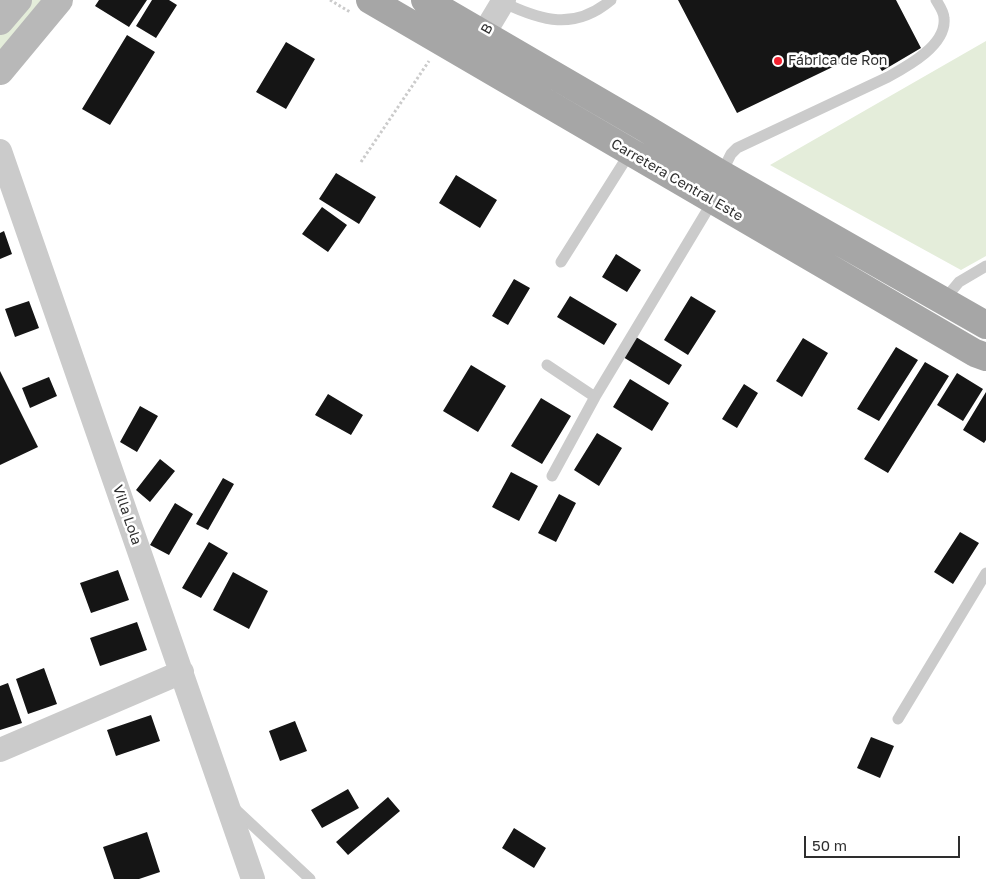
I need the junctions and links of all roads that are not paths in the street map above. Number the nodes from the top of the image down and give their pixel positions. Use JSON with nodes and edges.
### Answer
{"nodes":[{"id":1,"x":18,"y":0,"type":"edge"},
{"id":2,"x":59,"y":0,"type":"edge"},
{"id":3,"x":370,"y":0,"type":"edge"},
{"id":4,"x":425,"y":0,"type":"edge"},
{"id":5,"x":611,"y":0,"type":"edge"},
{"id":6,"x":936,"y":0,"type":"edge"},
{"id":7,"x":503,"y":1,"type":"edge"},
{"id":8,"x":0,"y":21,"type":"edge"},
{"id":9,"x":484,"y":34,"type":"junction"},
{"id":10,"x":470,"y":58,"type":"junction"},
{"id":11,"x":0,"y":71,"type":"edge"},
{"id":12,"x":637,"y":140,"type":"junction"},
{"id":13,"x":0,"y":151,"type":"edge"},
{"id":14,"x":721,"y":174,"type":"junction"},
{"id":15,"x":714,"y":202,"type":"junction"},
{"id":16,"x":561,"y":262,"type":"dead end"},
{"id":17,"x":986,"y":266,"type":"edge"},
{"id":18,"x":944,"y":300,"type":"junction"},
{"id":19,"x":986,"y":325,"type":"edge"},
{"id":20,"x":982,"y":351,"type":"edge"},
{"id":21,"x":547,"y":365,"type":"dead end"},
{"id":22,"x":595,"y":397,"type":"junction"},
{"id":23,"x":552,"y":476,"type":"dead end"},
{"id":24,"x":986,"y":573,"type":"edge"},
{"id":25,"x":182,"y":672,"type":"junction"},
{"id":26,"x":898,"y":719,"type":"dead end"},
{"id":27,"x":0,"y":750,"type":"edge"},
{"id":28,"x":225,"y":799,"type":"junction"},
{"id":29,"x":253,"y":879,"type":"edge"},
{"id":30,"x":310,"y":879,"type":"edge"}],
"edges":[{"from":1,"to":8,"type":"main road"},
{"from":2,"to":11,"type":"main road"},
{"from":3,"to":10,"type":"main road","name":"Carretera Central Este"},
{"from":4,"to":9,"type":"main road","name":"Carretera Central Este"},
{"from":5,"to":7,"type":"lane"},
{"from":6,"to":14,"type":"lane"},
{"from":7,"to":9,"type":"street","name":"B"},
{"from":9,"to":10,"type":"street","name":"B"},
{"from":9,"to":12,"type":"main road","name":"Carretera Central Este"},
{"from":10,"to":12,"type":"main road","name":"Carretera Central Este"},
{"from":12,"to":14,"type":"main road","name":"Carretera Central Este"},
{"from":12,"to":15,"type":"main road","name":"Carretera Central Este"},
{"from":12,"to":16,"type":"lane"},
{"from":13,"to":25,"type":"street","name":"Villa Lola"},
{"from":14,"to":15,"type":"lane"},
{"from":14,"to":18,"type":"main road","name":"Carretera Central Este"},
{"from":15,"to":20,"type":"main road","name":"Carretera Central Este"},
{"from":15,"to":22,"type":"lane"},
{"from":17,"to":18,"type":"lane"},
{"from":18,"to":19,"type":"main road","name":"Carretera Central Este"},
{"from":21,"to":22,"type":"lane"},
{"from":22,"to":23,"type":"lane"},
{"from":24,"to":26,"type":"lane"},
{"from":25,"to":27,"type":"street"},
{"from":25,"to":28,"type":"street","name":"Villa Lola"},
{"from":28,"to":29,"type":"street","name":"Villa Lola"},
{"from":28,"to":30,"type":"lane"}]}
